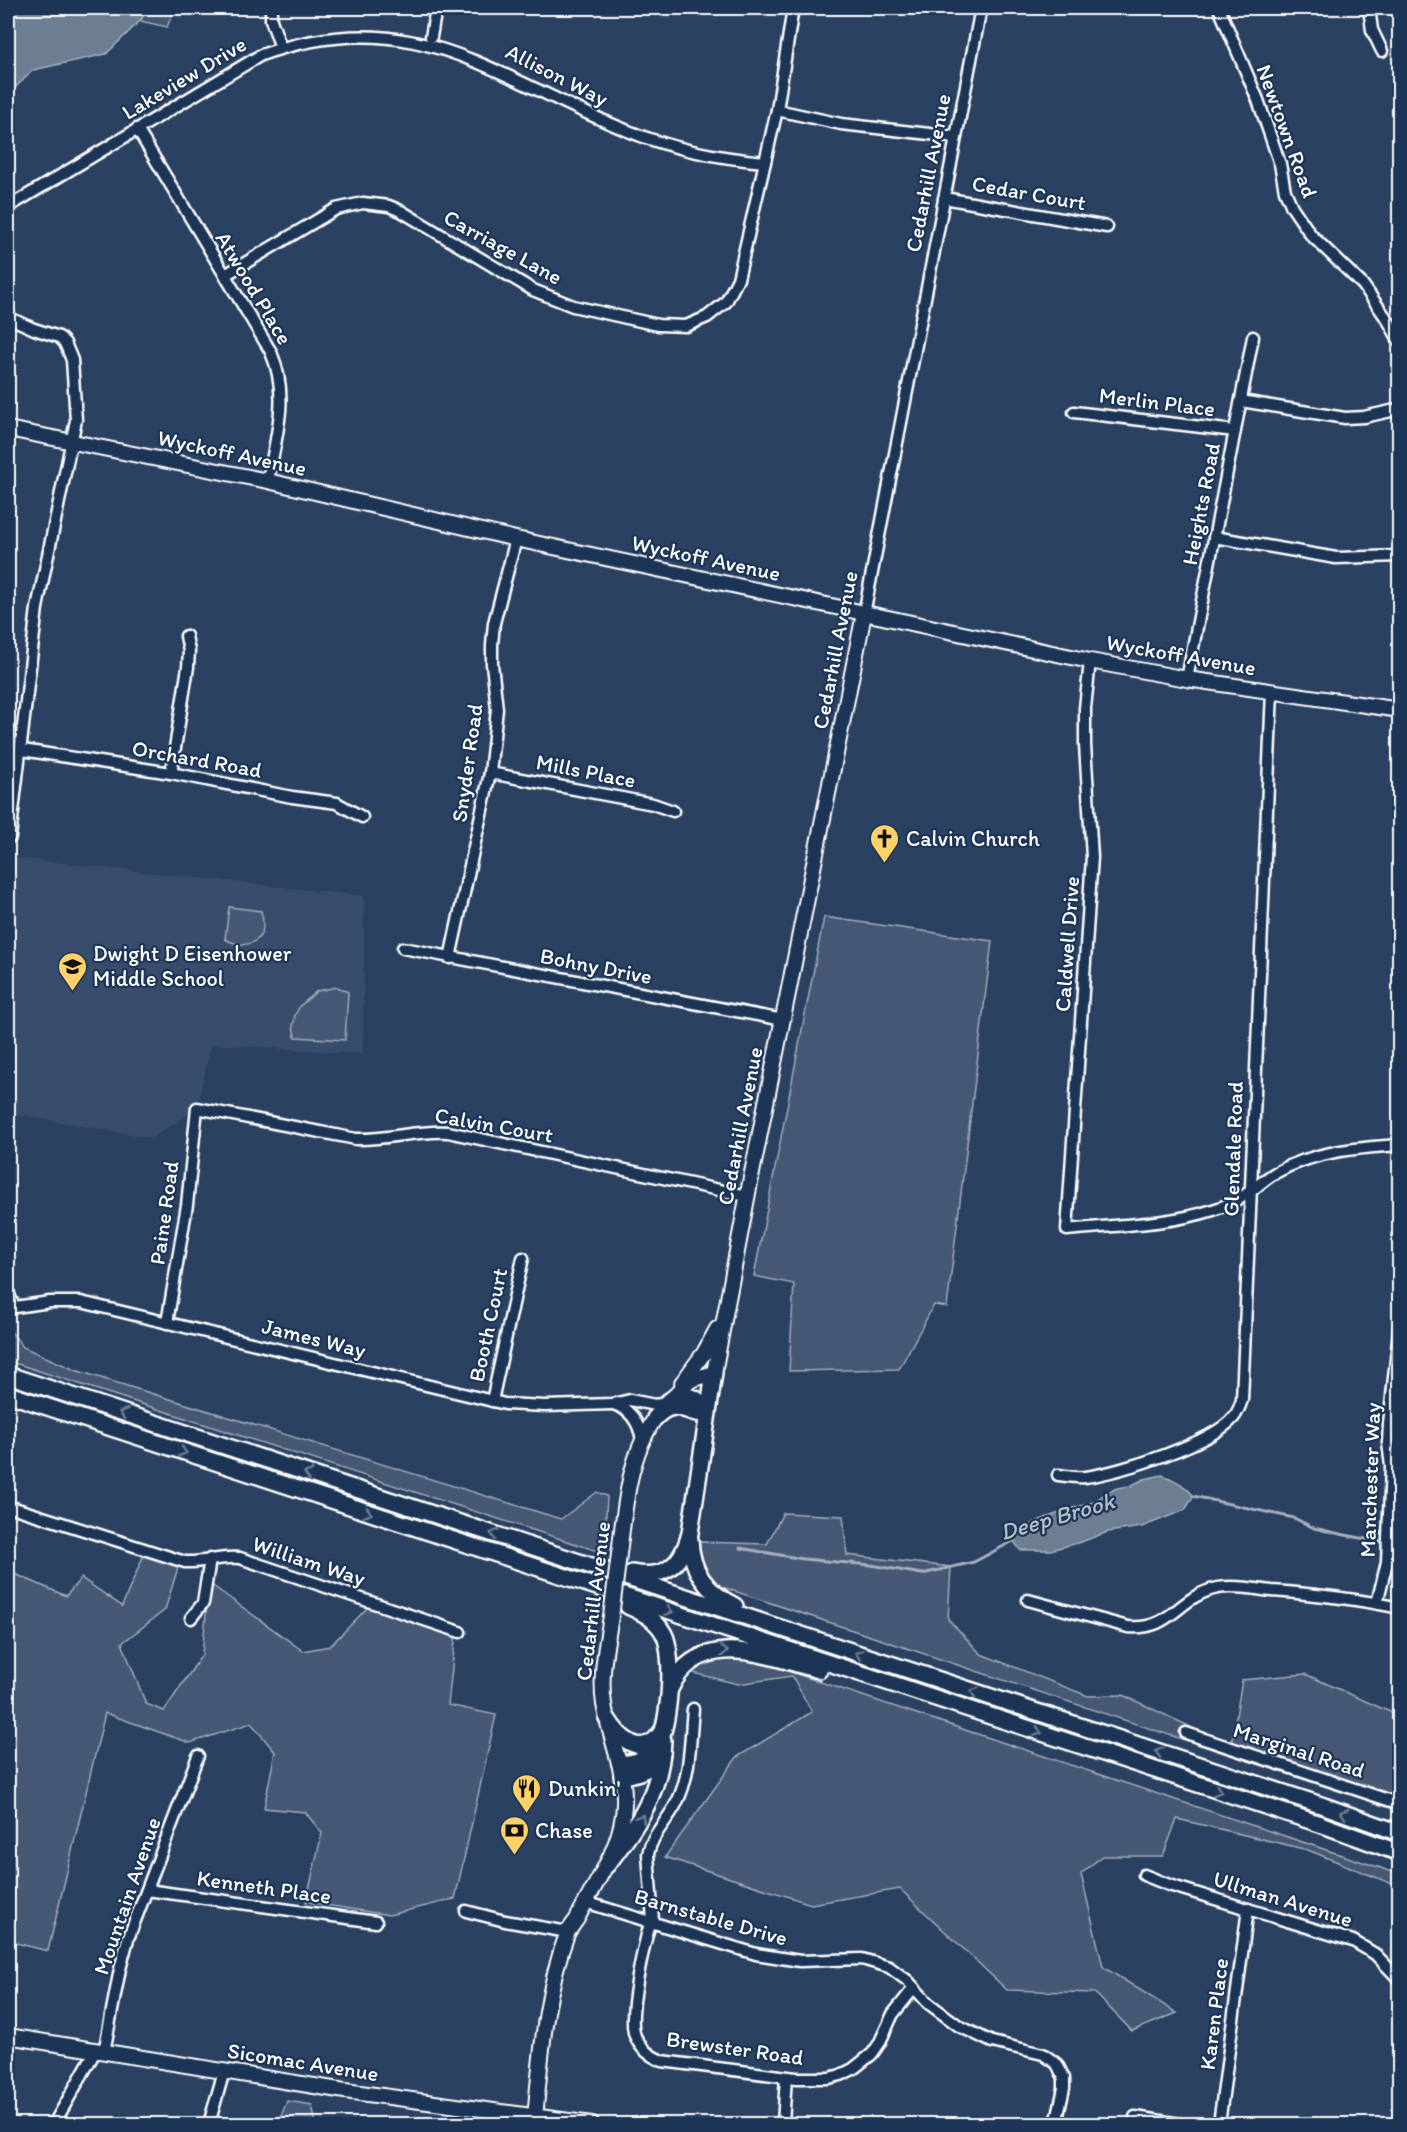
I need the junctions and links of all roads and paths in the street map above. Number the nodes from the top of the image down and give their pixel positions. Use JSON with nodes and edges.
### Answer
{"nodes":[{"id":1,"x":271,"y":8,"type":"edge"},
{"id":2,"x":436,"y":8,"type":"edge"},
{"id":3,"x":794,"y":8,"type":"edge"},
{"id":4,"x":981,"y":8,"type":"edge"},
{"id":5,"x":1219,"y":8,"type":"edge"},
{"id":6,"x":1369,"y":8,"type":"edge"},
{"id":7,"x":431,"y":37,"type":"junction"},
{"id":8,"x":280,"y":45,"type":"junction"},
{"id":9,"x":1382,"y":51,"type":"dead end"},
{"id":10,"x":777,"y":110,"type":"junction"},
{"id":11,"x":137,"y":129,"type":"junction"},
{"id":12,"x":956,"y":137,"type":"junction"},
{"id":13,"x":765,"y":162,"type":"junction"},
{"id":14,"x":944,"y":198,"type":"junction"},
{"id":15,"x":8,"y":207,"type":"edge"},
{"id":16,"x":1107,"y":227,"type":"dead end"},
{"id":17,"x":225,"y":275,"type":"junction"},
{"id":18,"x":12,"y":319,"type":"dead end"},
{"id":19,"x":1394,"y":320,"type":"edge"},
{"id":20,"x":1253,"y":337,"type":"dead end"},
{"id":21,"x":1400,"y":342,"type":"edge"},
{"id":22,"x":1240,"y":401,"type":"junction"},
{"id":23,"x":1400,"y":409,"type":"edge"},
{"id":24,"x":1074,"y":412,"type":"dead end"},
{"id":25,"x":8,"y":429,"type":"edge"},
{"id":26,"x":1235,"y":431,"type":"junction"},
{"id":27,"x":73,"y":442,"type":"junction"},
{"id":28,"x":268,"y":481,"type":"junction"},
{"id":29,"x":1214,"y":537,"type":"junction"},
{"id":30,"x":516,"y":538,"type":"junction"},
{"id":31,"x":1400,"y":556,"type":"edge"},
{"id":32,"x":864,"y":614,"type":"junction"},
{"id":33,"x":186,"y":636,"type":"dead end"},
{"id":34,"x":1090,"y":661,"type":"junction"},
{"id":35,"x":1187,"y":679,"type":"junction"},
{"id":36,"x":1272,"y":691,"type":"junction"},
{"id":37,"x":1400,"y":710,"type":"edge"},
{"id":38,"x":22,"y":750,"type":"junction"},
{"id":39,"x":490,"y":772,"type":"junction"},
{"id":40,"x":171,"y":773,"type":"junction"},
{"id":41,"x":673,"y":811,"type":"dead end"},
{"id":42,"x":362,"y":817,"type":"dead end"},
{"id":43,"x":10,"y":837,"type":"dead end"},
{"id":44,"x":403,"y":948,"type":"dead end"},
{"id":45,"x":450,"y":958,"type":"junction"},
{"id":46,"x":783,"y":1020,"type":"junction"},
{"id":47,"x":197,"y":1108,"type":"joint"},
{"id":48,"x":1400,"y":1145,"type":"edge"},
{"id":49,"x":1251,"y":1190,"type":"junction"},
{"id":50,"x":747,"y":1196,"type":"junction"},
{"id":51,"x":523,"y":1258,"type":"dead end"},
{"id":52,"x":8,"y":1292,"type":"edge"},
{"id":53,"x":728,"y":1300,"type":"junction"},
{"id":54,"x":11,"y":1307,"type":"edge"},
{"id":55,"x":1400,"y":1320,"type":"edge"},
{"id":56,"x":167,"y":1323,"type":"junction"},
{"id":57,"x":714,"y":1373,"type":"junction"},
{"id":58,"x":8,"y":1375,"type":"edge"},
{"id":59,"x":8,"y":1394,"type":"edge"},
{"id":60,"x":492,"y":1401,"type":"junction"},
{"id":61,"x":613,"y":1404,"type":"junction"},
{"id":62,"x":666,"y":1404,"type":"junction"},
{"id":63,"x":707,"y":1414,"type":"junction"},
{"id":64,"x":655,"y":1418,"type":"junction"},
{"id":65,"x":642,"y":1440,"type":"junction"},
{"id":66,"x":1395,"y":1467,"type":"edge"},
{"id":67,"x":1058,"y":1475,"type":"dead end"},
{"id":68,"x":8,"y":1506,"type":"edge"},
{"id":69,"x":690,"y":1533,"type":"junction"},
{"id":70,"x":473,"y":1547,"type":"junction"},
{"id":71,"x":549,"y":1553,"type":"junction"},
{"id":72,"x":210,"y":1559,"type":"junction"},
{"id":73,"x":1028,"y":1599,"type":"dead end"},
{"id":74,"x":1377,"y":1603,"type":"junction"},
{"id":75,"x":1400,"y":1608,"type":"edge"},
{"id":76,"x":191,"y":1618,"type":"dead end"},
{"id":77,"x":459,"y":1632,"type":"dead end"},
{"id":78,"x":829,"y":1644,"type":"junction"},
{"id":79,"x":922,"y":1694,"type":"junction"},
{"id":80,"x":668,"y":1698,"type":"junction"},
{"id":81,"x":693,"y":1709,"type":"dead end"},
{"id":82,"x":607,"y":1718,"type":"junction"},
{"id":83,"x":664,"y":1725,"type":"junction"},
{"id":84,"x":1186,"y":1733,"type":"dead end"},
{"id":85,"x":663,"y":1749,"type":"junction"},
{"id":86,"x":198,"y":1756,"type":"dead end"},
{"id":87,"x":621,"y":1770,"type":"junction"},
{"id":88,"x":1400,"y":1804,"type":"edge"},
{"id":89,"x":1400,"y":1833,"type":"edge"},
{"id":90,"x":1400,"y":1853,"type":"edge"},
{"id":91,"x":607,"y":1865,"type":"junction"},
{"id":92,"x":1144,"y":1875,"type":"dead end"},
{"id":93,"x":147,"y":1890,"type":"junction"},
{"id":94,"x":585,"y":1902,"type":"junction"},
{"id":95,"x":1248,"y":1909,"type":"junction"},
{"id":96,"x":466,"y":1911,"type":"dead end"},
{"id":97,"x":652,"y":1921,"type":"junction"},
{"id":98,"x":376,"y":1922,"type":"dead end"},
{"id":99,"x":568,"y":1932,"type":"junction"},
{"id":100,"x":1400,"y":1980,"type":"edge"},
{"id":101,"x":914,"y":1988,"type":"junction"},
{"id":102,"x":8,"y":2036,"type":"edge"},
{"id":103,"x":100,"y":2051,"type":"junction"},
{"id":104,"x":224,"y":2071,"type":"junction"},
{"id":105,"x":786,"y":2077,"type":"junction"},
{"id":106,"x":1135,"y":2116,"type":"dead end"},
{"id":107,"x":535,"y":2118,"type":"junction"},
{"id":108,"x":54,"y":2124,"type":"edge"},
{"id":109,"x":209,"y":2124,"type":"edge"},
{"id":110,"x":592,"y":2124,"type":"edge"},
{"id":111,"x":783,"y":2124,"type":"edge"},
{"id":112,"x":1056,"y":2124,"type":"edge"},
{"id":113,"x":1181,"y":2124,"type":"edge"},
{"id":114,"x":1219,"y":2124,"type":"edge"}],
"edges":[{"from":1,"to":8,"type":"street"},
{"from":2,"to":7,"type":"street"},
{"from":3,"to":10,"type":"street","name":"Carriage Lane"},
{"from":4,"to":12,"type":"street","name":"Cedarhill Avenue"},
{"from":5,"to":19,"type":"street","name":"Newtown Road"},
{"from":6,"to":9,"type":"street"},
{"from":7,"to":8,"type":"street","name":"Lakeview Drive"},
{"from":7,"to":13,"type":"street","name":"Allison Way"},
{"from":8,"to":11,"type":"street","name":"Lakeview Drive"},
{"from":10,"to":12,"type":"street"},
{"from":10,"to":13,"type":"street","name":"Carriage Lane"},
{"from":11,"to":15,"type":"street","name":"Lakeview Drive"},
{"from":11,"to":17,"type":"street","name":"Atwood Place"},
{"from":12,"to":14,"type":"street","name":"Cedarhill Avenue"},
{"from":13,"to":17,"type":"street","name":"Carriage Lane"},
{"from":14,"to":16,"type":"street","name":"Cedar Court"},
{"from":14,"to":32,"type":"street","name":"Cedarhill Avenue"},
{"from":17,"to":28,"type":"street","name":"Atwood Place"},
{"from":18,"to":27,"type":"street"},
{"from":19,"to":21,"type":"street","name":"Newtown Road"},
{"from":20,"to":22,"type":"street","name":"Heights Road"},
{"from":22,"to":23,"type":"street"},
{"from":22,"to":26,"type":"street","name":"Heights Road"},
{"from":24,"to":26,"type":"street","name":"Merlin Place"},
{"from":25,"to":27,"type":"main road","name":"Wyckoff Avenue"},
{"from":26,"to":29,"type":"street","name":"Heights Road"},
{"from":27,"to":28,"type":"main road","name":"Wyckoff Avenue"},
{"from":27,"to":38,"type":"street"},
{"from":28,"to":30,"type":"main road","name":"Wyckoff Avenue"},
{"from":29,"to":31,"type":"street"},
{"from":29,"to":35,"type":"street","name":"Heights Road"},
{"from":30,"to":32,"type":"main road","name":"Wyckoff Avenue"},
{"from":30,"to":39,"type":"street","name":"Snyder Road"},
{"from":32,"to":34,"type":"main road","name":"Wyckoff Avenue"},
{"from":32,"to":46,"type":"main road","name":"Cedarhill Avenue"},
{"from":33,"to":40,"type":"street"},
{"from":34,"to":35,"type":"main road","name":"Wyckoff Avenue"},
{"from":34,"to":49,"type":"street","name":"Caldwell Drive"},
{"from":35,"to":36,"type":"main road","name":"Wyckoff Avenue"},
{"from":36,"to":37,"type":"main road","name":"Wyckoff Avenue"},
{"from":36,"to":49,"type":"street","name":"Glendale Road"},
{"from":38,"to":40,"type":"street","name":"Orchard Road"},
{"from":38,"to":43,"type":"street"},
{"from":39,"to":41,"type":"street","name":"Mills Place"},
{"from":39,"to":45,"type":"street","name":"Snyder Road"},
{"from":40,"to":42,"type":"street","name":"Orchard Road"},
{"from":44,"to":45,"type":"street","name":"Bohny Drive"},
{"from":45,"to":46,"type":"street","name":"Bohny Drive"},
{"from":46,"to":50,"type":"main road","name":"Cedarhill Avenue"},
{"from":47,"to":50,"type":"street","name":"Calvin Court"},
{"from":47,"to":56,"type":"street","name":"Paine Road"},
{"from":48,"to":49,"type":"street"},
{"from":49,"to":67,"type":"street","name":"Glendale Road"},
{"from":50,"to":53,"type":"main road","name":"Cedarhill Avenue"},
{"from":51,"to":60,"type":"street","name":"Booth Court"},
{"from":52,"to":54,"type":"street"},
{"from":53,"to":57,"type":"main road","name":"Cedarhill Avenue"},
{"from":53,"to":62,"type":"main road","name":"Cedarhill Avenue"},
{"from":54,"to":56,"type":"street","name":"James Way"},
{"from":55,"to":66,"type":"street","name":"Manchester Way"},
{"from":56,"to":60,"type":"street","name":"James Way"},
{"from":57,"to":62,"type":"main road","name":"Cedarhill Avenue"},
{"from":57,"to":63,"type":"highway"},
{"from":71,"to":58,"type":"highway","one_way":true},
{"from":59,"to":70,"type":"highway","one_way":true},
{"from":60,"to":61,"type":"street","name":"James Way"},
{"from":61,"to":62,"type":"street","name":"James Way"},
{"from":61,"to":65,"type":"street"},
{"from":62,"to":63,"type":"highway"},
{"from":62,"to":64,"type":"main road","name":"Cedarhill Avenue"},
{"from":63,"to":64,"type":"highway"},
{"from":63,"to":69,"type":"highway"},
{"from":64,"to":65,"type":"main road","name":"Cedarhill Avenue"},
{"from":65,"to":82,"type":"main road","name":"Cedarhill Avenue","bridge":true},
{"from":66,"to":74,"type":"street","name":"Manchester Way"},
{"from":68,"to":72,"type":"street","name":"William Way"},
{"from":69,"to":71,"type":"highway"},
{"from":69,"to":78,"type":"highway"},
{"from":70,"to":79,"type":"highway","one_way":true},
{"from":70,"to":80,"type":"highway"},
{"from":71,"to":78,"type":"highway"},
{"from":72,"to":76,"type":"street"},
{"from":72,"to":77,"type":"street","name":"William Way"},
{"from":73,"to":74,"type":"street"},
{"from":74,"to":75,"type":"street"},
{"from":89,"to":78,"type":"highway","one_way":true},
{"from":80,"to":79,"type":"highway","one_way":true},
{"from":79,"to":90,"type":"highway","one_way":true},
{"from":80,"to":83,"type":"highway"},
{"from":81,"to":97,"type":"street","name":"Brewster Road"},
{"from":82,"to":83,"type":"highway"},
{"from":82,"to":87,"type":"main road","name":"Cedarhill Avenue"},
{"from":83,"to":85,"type":"highway"},
{"from":83,"to":87,"type":"highway"},
{"from":84,"to":88,"type":"street","name":"Marginal Road"},
{"from":85,"to":87,"type":"highway"},
{"from":91,"to":85,"type":"highway","one_way":true},
{"from":86,"to":93,"type":"street","name":"Mountain Avenue"},
{"from":87,"to":91,"type":"main road","name":"Cedarhill Avenue"},
{"from":91,"to":94,"type":"main road","name":"Cedarhill Avenue"},
{"from":92,"to":95,"type":"street","name":"Ullman Avenue"},
{"from":93,"to":98,"type":"street","name":"Kenneth Place"},
{"from":93,"to":103,"type":"street","name":"Mountain Avenue"},
{"from":94,"to":97,"type":"street","name":"Barnstable Drive"},
{"from":94,"to":99,"type":"main road","name":"Cedarhill Avenue"},
{"from":95,"to":100,"type":"street","name":"Ullman Avenue"},
{"from":95,"to":114,"type":"street","name":"Karen Place"},
{"from":96,"to":99,"type":"street"},
{"from":97,"to":101,"type":"street","name":"Barnstable Drive"},
{"from":97,"to":105,"type":"street","name":"Brewster Road"},
{"from":99,"to":107,"type":"main road","name":"Cedarhill Avenue"},
{"from":101,"to":105,"type":"street","name":"Brewster Road"},
{"from":101,"to":112,"type":"street","name":"Barnstable Drive"},
{"from":102,"to":103,"type":"main road","name":"Sicomac Avenue"},
{"from":103,"to":104,"type":"main road","name":"Sicomac Avenue"},
{"from":103,"to":108,"type":"street","name":"Mountain Avenue"},
{"from":104,"to":107,"type":"main road","name":"Sicomac Avenue"},
{"from":104,"to":109,"type":"street"},
{"from":105,"to":111,"type":"street"},
{"from":106,"to":113,"type":"street"},
{"from":107,"to":110,"type":"main road","name":"Sicomac Avenue"}]}
